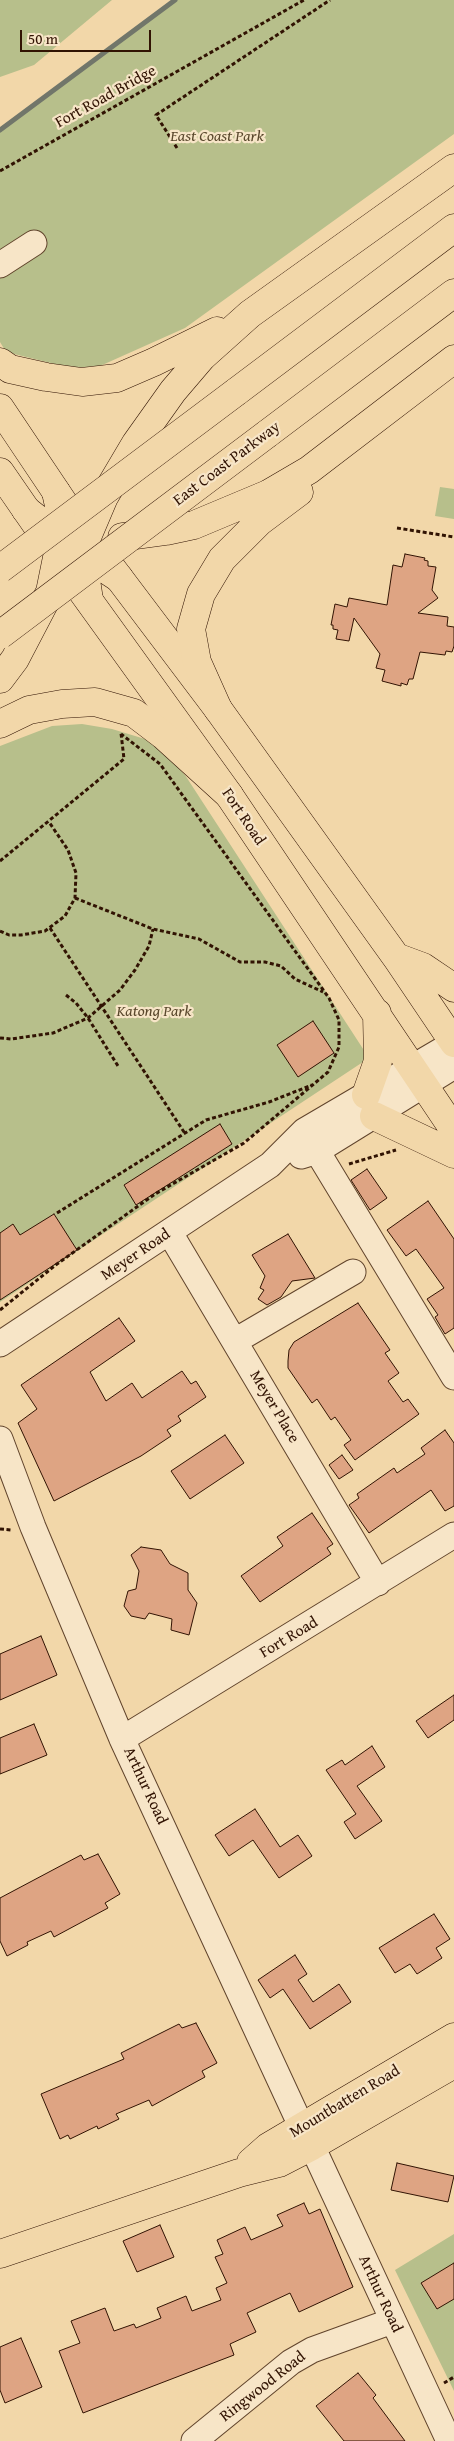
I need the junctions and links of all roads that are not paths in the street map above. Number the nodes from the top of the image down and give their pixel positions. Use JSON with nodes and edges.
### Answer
{"nodes":[{"id":1,"x":454,"y":168,"type":"edge"},
{"id":2,"x":454,"y":228,"type":"edge"},
{"id":3,"x":34,"y":242,"type":"dead end"},
{"id":4,"x":0,"y":266,"type":"edge"},
{"id":5,"x":454,"y":293,"type":"edge"},
{"id":6,"x":250,"y":314,"type":"junction"},
{"id":7,"x":454,"y":359,"type":"edge"},
{"id":8,"x":0,"y":362,"type":"edge"},
{"id":9,"x":0,"y":408,"type":"edge"},
{"id":10,"x":376,"y":418,"type":"junction"},
{"id":11,"x":0,"y":472,"type":"edge"},
{"id":12,"x":72,"y":546,"type":"junction"},
{"id":13,"x":0,"y":556,"type":"edge"},
{"id":14,"x":0,"y":569,"type":"edge"},
{"id":15,"x":0,"y":635,"type":"edge"},
{"id":16,"x":0,"y":679,"type":"edge"},
{"id":17,"x":218,"y":709,"type":"junction"},
{"id":18,"x":0,"y":724,"type":"edge"},
{"id":19,"x":229,"y":795,"type":"junction"},
{"id":20,"x":396,"y":957,"type":"junction"},
{"id":21,"x":454,"y":988,"type":"edge"},
{"id":22,"x":377,"y":1013,"type":"junction"},
{"id":23,"x":454,"y":1043,"type":"edge"},
{"id":24,"x":454,"y":1066,"type":"edge"},
{"id":25,"x":419,"y":1075,"type":"junction"},
{"id":26,"x":370,"y":1105,"type":"junction"},
{"id":27,"x":454,"y":1130,"type":"edge"},
{"id":28,"x":454,"y":1154,"type":"edge"},
{"id":29,"x":322,"y":1161,"type":"junction"},
{"id":30,"x":270,"y":1165,"type":"junction"},
{"id":31,"x":170,"y":1232,"type":"junction"},
{"id":32,"x":352,"y":1272,"type":"dead end"},
{"id":33,"x":235,"y":1341,"type":"junction"},
{"id":34,"x":0,"y":1344,"type":"edge"},
{"id":35,"x":454,"y":1377,"type":"edge"},
{"id":36,"x":0,"y":1439,"type":"edge"},
{"id":37,"x":454,"y":1534,"type":"edge"},
{"id":38,"x":378,"y":1583,"type":"junction"},
{"id":39,"x":122,"y":1739,"type":"junction"},
{"id":40,"x":454,"y":2037,"type":"edge"},
{"id":41,"x":454,"y":2064,"type":"edge"},
{"id":42,"x":307,"y":2137,"type":"junction"},
{"id":43,"x":0,"y":2254,"type":"edge"},
{"id":44,"x":392,"y":2321,"type":"junction"},
{"id":45,"x":194,"y":2441,"type":"edge"},
{"id":46,"x":449,"y":2441,"type":"edge"}],
"edges":[{"from":1,"to":6,"type":"main road"},
{"from":2,"to":14,"type":"main road","bridge":true},
{"from":3,"to":4,"type":"street"},
{"from":5,"to":15,"type":"main road","name":"East Coast Parkway","bridge":true},
{"from":6,"to":8,"type":"main road"},
{"from":6,"to":12,"type":"main road"},
{"from":7,"to":10,"type":"main road"},
{"from":9,"to":12,"type":"main road"},
{"from":10,"to":12,"type":"main road"},
{"from":10,"to":17,"type":"main road"},
{"from":11,"to":12,"type":"main road","name":"Fort Road"},
{"from":12,"to":13,"type":"main road"},
{"from":12,"to":16,"type":"main road"},
{"from":12,"to":17,"type":"main road","name":"Fort Road"},
{"from":12,"to":19,"type":"main road","name":"Fort Road"},
{"from":17,"to":20,"type":"main road","name":"Fort Road"},
{"from":18,"to":19,"type":"main road"},
{"from":19,"to":22,"type":"main road","name":"Fort Road"},
{"from":20,"to":21,"type":"main road"},
{"from":20,"to":23,"type":"main road","name":"Fort Road"},
{"from":22,"to":25,"type":"main road","name":"Fort Road"},
{"from":22,"to":26,"type":"main road"},
{"from":23,"to":25,"type":"street"},
{"from":24,"to":25,"type":"street"},
{"from":25,"to":26,"type":"street","name":"Meyer Road"},
{"from":25,"to":27,"type":"main road","name":"Fort Road"},
{"from":26,"to":28,"type":"main road"},
{"from":26,"to":29,"type":"street","name":"Meyer Road"},
{"from":26,"to":30,"type":"street","name":"Meyer Road"},
{"from":29,"to":30,"type":"street","name":"Meyer Road"},
{"from":29,"to":35,"type":"street"},
{"from":30,"to":31,"type":"street","name":"Meyer Road"},
{"from":31,"to":33,"type":"street","name":"Meyer Place"},
{"from":31,"to":34,"type":"street","name":"Meyer Road"},
{"from":32,"to":33,"type":"street"},
{"from":33,"to":38,"type":"street","name":"Meyer Place"},
{"from":36,"to":39,"type":"street","name":"Arthur Road"},
{"from":37,"to":38,"type":"street","name":"Fort Road"},
{"from":38,"to":39,"type":"street","name":"Fort Road"},
{"from":39,"to":42,"type":"street","name":"Arthur Road"},
{"from":40,"to":42,"type":"main road","name":"Mountbatten Road"},
{"from":41,"to":42,"type":"main road","name":"Mountbatten Road"},
{"from":42,"to":43,"type":"main road","name":"Mountbatten Road"},
{"from":42,"to":44,"type":"street","name":"Arthur Road"},
{"from":44,"to":45,"type":"street","name":"Ringwood Road"},
{"from":44,"to":46,"type":"street","name":"Arthur Road"}]}
